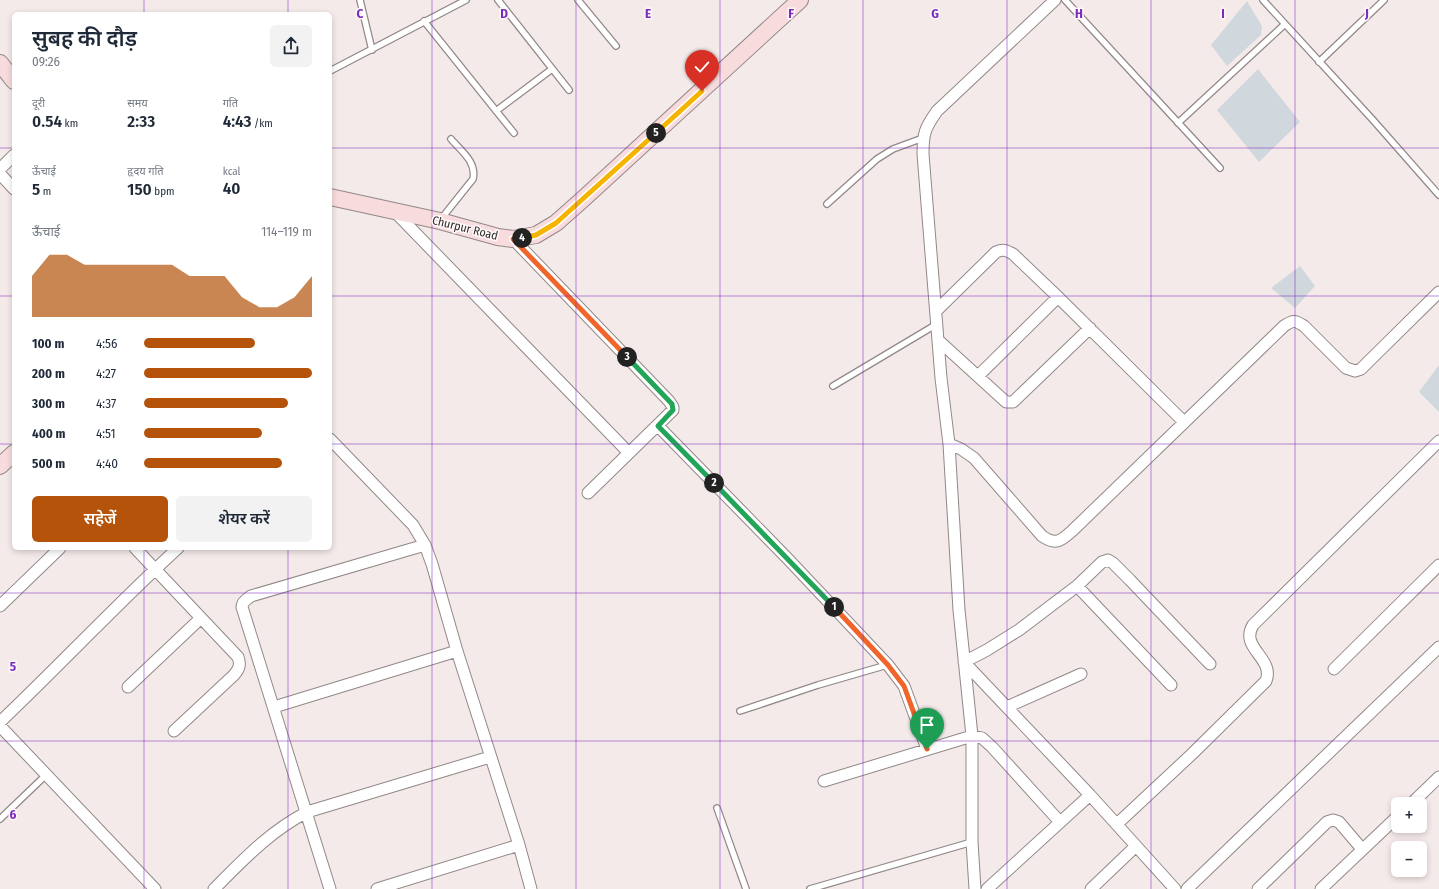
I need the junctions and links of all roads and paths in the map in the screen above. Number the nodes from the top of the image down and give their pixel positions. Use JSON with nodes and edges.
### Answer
{"nodes":[{"id":1,"x":360,"y":0,"type":"edge"},
{"id":2,"x":466,"y":0,"type":"edge"},
{"id":3,"x":498,"y":0,"type":"edge"},
{"id":4,"x":578,"y":0,"type":"edge"},
{"id":5,"x":800,"y":0,"type":"edge"},
{"id":6,"x":1055,"y":0,"type":"edge"},
{"id":7,"x":1065,"y":0,"type":"edge"},
{"id":8,"x":1263,"y":0,"type":"edge"},
{"id":9,"x":1384,"y":0,"type":"edge"},
{"id":10,"x":424,"y":21,"type":"junction"},
{"id":11,"x":1285,"y":24,"type":"junction"},
{"id":12,"x":616,"y":46,"type":"dead end"},
{"id":13,"x":372,"y":50,"type":"junction"},
{"id":14,"x":1319,"y":62,"type":"junction"},
{"id":15,"x":0,"y":63,"type":"edge"},
{"id":16,"x":332,"y":70,"type":"edge"},
{"id":17,"x":552,"y":70,"type":"junction"},
{"id":18,"x":12,"y":78,"type":"edge"},
{"id":19,"x":569,"y":90,"type":"dead end"},
{"id":20,"x":496,"y":111,"type":"junction"},
{"id":21,"x":1178,"y":123,"type":"junction"},
{"id":22,"x":514,"y":134,"type":"dead end"},
{"id":23,"x":923,"y":138,"type":"junction"},
{"id":24,"x":451,"y":139,"type":"dead end"},
{"id":25,"x":12,"y":157,"type":"edge"},
{"id":26,"x":1220,"y":168,"type":"dead end"},
{"id":27,"x":0,"y":169,"type":"edge"},
{"id":28,"x":0,"y":174,"type":"edge"},
{"id":29,"x":12,"y":187,"type":"edge"},
{"id":30,"x":1439,"y":195,"type":"edge"},
{"id":31,"x":332,"y":196,"type":"edge"},
{"id":32,"x":827,"y":204,"type":"dead end"},
{"id":33,"x":394,"y":212,"type":"junction"},
{"id":34,"x":440,"y":221,"type":"junction"},
{"id":35,"x":513,"y":239,"type":"junction"},
{"id":36,"x":1439,"y":292,"type":"edge"},
{"id":37,"x":1058,"y":297,"type":"junction"},
{"id":38,"x":936,"y":311,"type":"junction"},
{"id":39,"x":937,"y":324,"type":"junction"},
{"id":40,"x":1090,"y":328,"type":"junction"},
{"id":41,"x":938,"y":340,"type":"junction"},
{"id":42,"x":978,"y":376,"type":"junction"},
{"id":43,"x":834,"y":386,"type":"dead end"},
{"id":44,"x":1184,"y":422,"type":"junction"},
{"id":45,"x":658,"y":426,"type":"junction"},
{"id":46,"x":332,"y":441,"type":"edge"},
{"id":47,"x":1439,"y":441,"type":"edge"},
{"id":48,"x":949,"y":444,"type":"junction"},
{"id":49,"x":629,"y":454,"type":"junction"},
{"id":50,"x":12,"y":455,"type":"edge"},
{"id":51,"x":0,"y":466,"type":"edge"},
{"id":52,"x":588,"y":493,"type":"dead end"},
{"id":53,"x":425,"y":545,"type":"junction"},
{"id":54,"x":58,"y":550,"type":"edge"},
{"id":55,"x":137,"y":550,"type":"edge"},
{"id":56,"x":176,"y":550,"type":"edge"},
{"id":57,"x":1439,"y":565,"type":"edge"},
{"id":58,"x":155,"y":570,"type":"junction"},
{"id":59,"x":1078,"y":586,"type":"junction"},
{"id":60,"x":0,"y":606,"type":"edge"},
{"id":61,"x":201,"y":618,"type":"junction"},
{"id":62,"x":1439,"y":646,"type":"edge"},
{"id":63,"x":457,"y":651,"type":"junction"},
{"id":64,"x":964,"y":662,"type":"junction"},
{"id":65,"x":1210,"y":664,"type":"dead end"},
{"id":66,"x":888,"y":665,"type":"junction"},
{"id":67,"x":1334,"y":669,"type":"dead end"},
{"id":68,"x":1081,"y":674,"type":"dead end"},
{"id":69,"x":1171,"y":685,"type":"dead end"},
{"id":70,"x":128,"y":687,"type":"dead end"},
{"id":71,"x":274,"y":707,"type":"junction"},
{"id":72,"x":1007,"y":707,"type":"junction"},
{"id":73,"x":740,"y":711,"type":"dead end"},
{"id":74,"x":0,"y":722,"type":"edge"},
{"id":75,"x":0,"y":726,"type":"edge"},
{"id":76,"x":174,"y":731,"type":"dead end"},
{"id":77,"x":972,"y":736,"type":"junction"},
{"id":78,"x":927,"y":749,"type":"junction"},
{"id":79,"x":490,"y":757,"type":"junction"},
{"id":80,"x":46,"y":775,"type":"junction"},
{"id":81,"x":1439,"y":777,"type":"edge"},
{"id":82,"x":824,"y":780,"type":"dead end"},
{"id":83,"x":1090,"y":795,"type":"junction"},
{"id":84,"x":1418,"y":797,"type":"edge"},
{"id":85,"x":717,"y":808,"type":"dead end"},
{"id":86,"x":307,"y":812,"type":"junction"},
{"id":87,"x":0,"y":819,"type":"edge"},
{"id":88,"x":1060,"y":822,"type":"junction"},
{"id":89,"x":1391,"y":822,"type":"edge"},
{"id":90,"x":1117,"y":824,"type":"junction"},
{"id":91,"x":972,"y":842,"type":"junction"},
{"id":92,"x":519,"y":845,"type":"junction"},
{"id":93,"x":1136,"y":846,"type":"junction"},
{"id":94,"x":1362,"y":849,"type":"junction"},
{"id":95,"x":155,"y":889,"type":"edge"},
{"id":96,"x":214,"y":889,"type":"edge"},
{"id":97,"x":330,"y":889,"type":"edge"},
{"id":98,"x":377,"y":889,"type":"edge"},
{"id":99,"x":531,"y":889,"type":"edge"},
{"id":100,"x":746,"y":889,"type":"edge"},
{"id":101,"x":810,"y":889,"type":"edge"},
{"id":102,"x":975,"y":889,"type":"edge"},
{"id":103,"x":987,"y":889,"type":"edge"},
{"id":104,"x":1091,"y":889,"type":"edge"},
{"id":105,"x":1175,"y":889,"type":"edge"},
{"id":106,"x":1187,"y":889,"type":"edge"},
{"id":107,"x":1258,"y":889,"type":"edge"},
{"id":108,"x":1321,"y":889,"type":"edge"}],
"edges":[{"from":1,"to":13,"type":"lane"},
{"from":2,"to":10,"type":"lane"},
{"from":3,"to":17,"type":"lane"},
{"from":4,"to":12,"type":"lane"},
{"from":5,"to":35,"type":"street","name":"Churpur Road"},
{"from":6,"to":23,"type":"street"},
{"from":7,"to":21,"type":"lane"},
{"from":8,"to":11,"type":"lane"},
{"from":9,"to":14,"type":"lane"},
{"from":10,"to":13,"type":"lane"},
{"from":10,"to":20,"type":"lane"},
{"from":11,"to":14,"type":"lane"},
{"from":11,"to":21,"type":"lane"},
{"from":13,"to":16,"type":"lane"},
{"from":14,"to":30,"type":"lane"},
{"from":15,"to":18,"type":"street"},
{"from":17,"to":19,"type":"lane"},
{"from":17,"to":20,"type":"lane"},
{"from":20,"to":22,"type":"lane"},
{"from":21,"to":26,"type":"lane"},
{"from":23,"to":32,"type":"lane"},
{"from":23,"to":38,"type":"street"},
{"from":24,"to":34,"type":"lane"},
{"from":25,"to":27,"type":"street"},
{"from":28,"to":29,"type":"street"},
{"from":31,"to":33,"type":"street","name":"Churpur Road"},
{"from":33,"to":34,"type":"street","name":"Churpur Road"},
{"from":33,"to":49,"type":"street"},
{"from":34,"to":35,"type":"street","name":"Churpur Road"},
{"from":35,"to":45,"type":"street"},
{"from":36,"to":44,"type":"street"},
{"from":37,"to":38,"type":"street"},
{"from":37,"to":40,"type":"street"},
{"from":37,"to":42,"type":"street"},
{"from":38,"to":39,"type":"street"},
{"from":39,"to":41,"type":"street"},
{"from":39,"to":43,"type":"lane"},
{"from":40,"to":42,"type":"street"},
{"from":40,"to":44,"type":"street"},
{"from":41,"to":42,"type":"street"},
{"from":41,"to":48,"type":"street"},
{"from":44,"to":48,"type":"street"},
{"from":45,"to":49,"type":"street"},
{"from":45,"to":66,"type":"street"},
{"from":46,"to":53,"type":"street"},
{"from":47,"to":90,"type":"street"},
{"from":48,"to":64,"type":"street"},
{"from":49,"to":52,"type":"street"},
{"from":50,"to":51,"type":"street"},
{"from":53,"to":63,"type":"street"},
{"from":53,"to":71,"type":"street"},
{"from":54,"to":60,"type":"street"},
{"from":55,"to":58,"type":"street"},
{"from":56,"to":58,"type":"street"},
{"from":57,"to":67,"type":"street"},
{"from":58,"to":61,"type":"street"},
{"from":58,"to":74,"type":"street"},
{"from":59,"to":64,"type":"street"},
{"from":59,"to":65,"type":"street"},
{"from":59,"to":69,"type":"street"},
{"from":61,"to":70,"type":"street"},
{"from":61,"to":76,"type":"street"},
{"from":62,"to":106,"type":"street"},
{"from":63,"to":71,"type":"street"},
{"from":63,"to":79,"type":"street"},
{"from":64,"to":72,"type":"street"},
{"from":64,"to":77,"type":"street"},
{"from":66,"to":73,"type":"lane"},
{"from":66,"to":78,"type":"street"},
{"from":68,"to":72,"type":"street"},
{"from":71,"to":86,"type":"street"},
{"from":72,"to":83,"type":"street"},
{"from":75,"to":80,"type":"street"},
{"from":77,"to":78,"type":"street"},
{"from":77,"to":88,"type":"street"},
{"from":77,"to":91,"type":"street"},
{"from":78,"to":82,"type":"street"},
{"from":79,"to":86,"type":"street"},
{"from":79,"to":92,"type":"street"},
{"from":80,"to":87,"type":"lane"},
{"from":80,"to":95,"type":"street"},
{"from":81,"to":84,"type":"street"},
{"from":83,"to":88,"type":"street"},
{"from":83,"to":90,"type":"street"},
{"from":85,"to":100,"type":"lane"},
{"from":86,"to":96,"type":"street"},
{"from":86,"to":97,"type":"street"},
{"from":88,"to":103,"type":"street"},
{"from":89,"to":94,"type":"street"},
{"from":90,"to":93,"type":"street"},
{"from":91,"to":101,"type":"lane"},
{"from":91,"to":102,"type":"street"},
{"from":92,"to":98,"type":"street"},
{"from":92,"to":99,"type":"street"},
{"from":93,"to":104,"type":"street"},
{"from":93,"to":105,"type":"street"},
{"from":94,"to":107,"type":"street"},
{"from":94,"to":108,"type":"street"}]}
